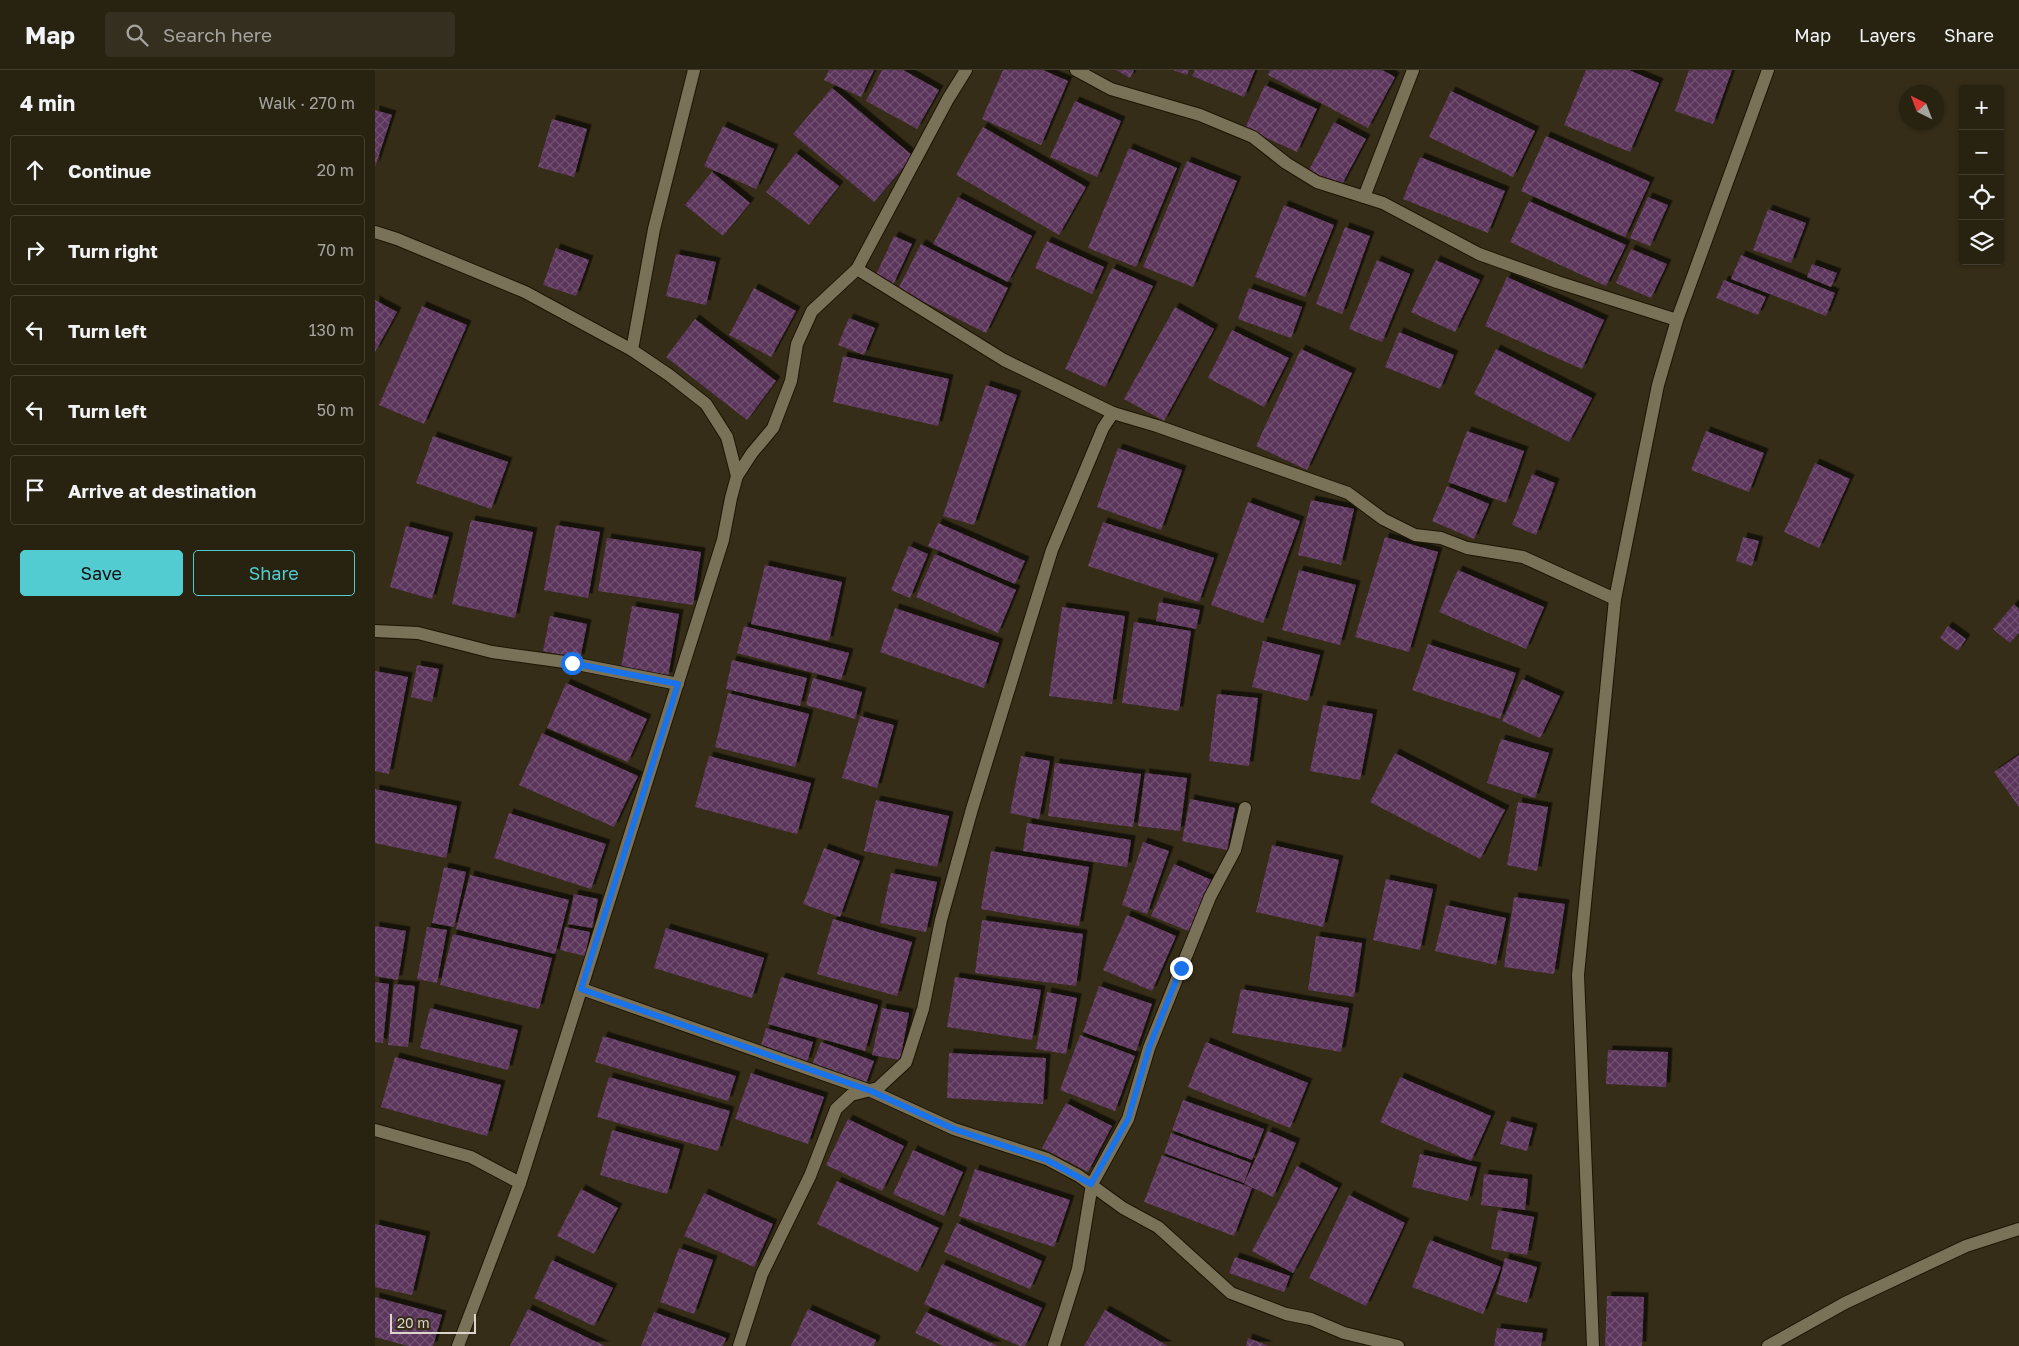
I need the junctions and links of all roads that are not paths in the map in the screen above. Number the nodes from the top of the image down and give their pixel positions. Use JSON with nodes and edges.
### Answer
{"nodes":[{"id":1,"x":694,"y":70,"type":"edge"},
{"id":2,"x":966,"y":70,"type":"edge"},
{"id":3,"x":1075,"y":70,"type":"edge"},
{"id":4,"x":1413,"y":70,"type":"edge"},
{"id":5,"x":1768,"y":70,"type":"edge"},
{"id":6,"x":1364,"y":197,"type":"junction"},
{"id":7,"x":375,"y":232,"type":"edge"},
{"id":8,"x":857,"y":269,"type":"junction"},
{"id":9,"x":1677,"y":320,"type":"junction"},
{"id":10,"x":632,"y":350,"type":"junction"},
{"id":11,"x":1113,"y":412,"type":"junction"},
{"id":12,"x":737,"y":476,"type":"junction"},
{"id":13,"x":1615,"y":599,"type":"junction"},
{"id":14,"x":375,"y":631,"type":"edge"},
{"id":15,"x":678,"y":684,"type":"junction"},
{"id":16,"x":1245,"y":808,"type":"dead end"},
{"id":17,"x":581,"y":989,"type":"junction"},
{"id":18,"x":871,"y":1091,"type":"junction"},
{"id":19,"x":375,"y":1130,"type":"edge"},
{"id":20,"x":520,"y":1183,"type":"junction"},
{"id":21,"x":1091,"y":1184,"type":"junction"},
{"id":22,"x":2019,"y":1229,"type":"edge"},
{"id":23,"x":458,"y":1346,"type":"edge"},
{"id":24,"x":739,"y":1346,"type":"edge"},
{"id":25,"x":1054,"y":1346,"type":"edge"},
{"id":26,"x":1398,"y":1346,"type":"edge"},
{"id":27,"x":1593,"y":1346,"type":"edge"},
{"id":28,"x":1768,"y":1346,"type":"edge"}],
"edges":[{"from":1,"to":10,"type":"street"},
{"from":2,"to":8,"type":"street"},
{"from":3,"to":6,"type":"street"},
{"from":4,"to":6,"type":"street"},
{"from":5,"to":9,"type":"street"},
{"from":6,"to":9,"type":"street"},
{"from":7,"to":10,"type":"street"},
{"from":8,"to":11,"type":"street"},
{"from":8,"to":12,"type":"street"},
{"from":9,"to":13,"type":"street"},
{"from":10,"to":12,"type":"street"},
{"from":11,"to":13,"type":"street"},
{"from":11,"to":18,"type":"street"},
{"from":12,"to":15,"type":"street"},
{"from":13,"to":27,"type":"street"},
{"from":14,"to":15,"type":"street"},
{"from":15,"to":17,"type":"street"},
{"from":16,"to":21,"type":"street"},
{"from":17,"to":18,"type":"street"},
{"from":17,"to":20,"type":"street"},
{"from":18,"to":21,"type":"street"},
{"from":18,"to":24,"type":"street"},
{"from":19,"to":20,"type":"street"},
{"from":20,"to":23,"type":"street"},
{"from":21,"to":25,"type":"street"},
{"from":21,"to":26,"type":"street"},
{"from":22,"to":28,"type":"street"}]}
